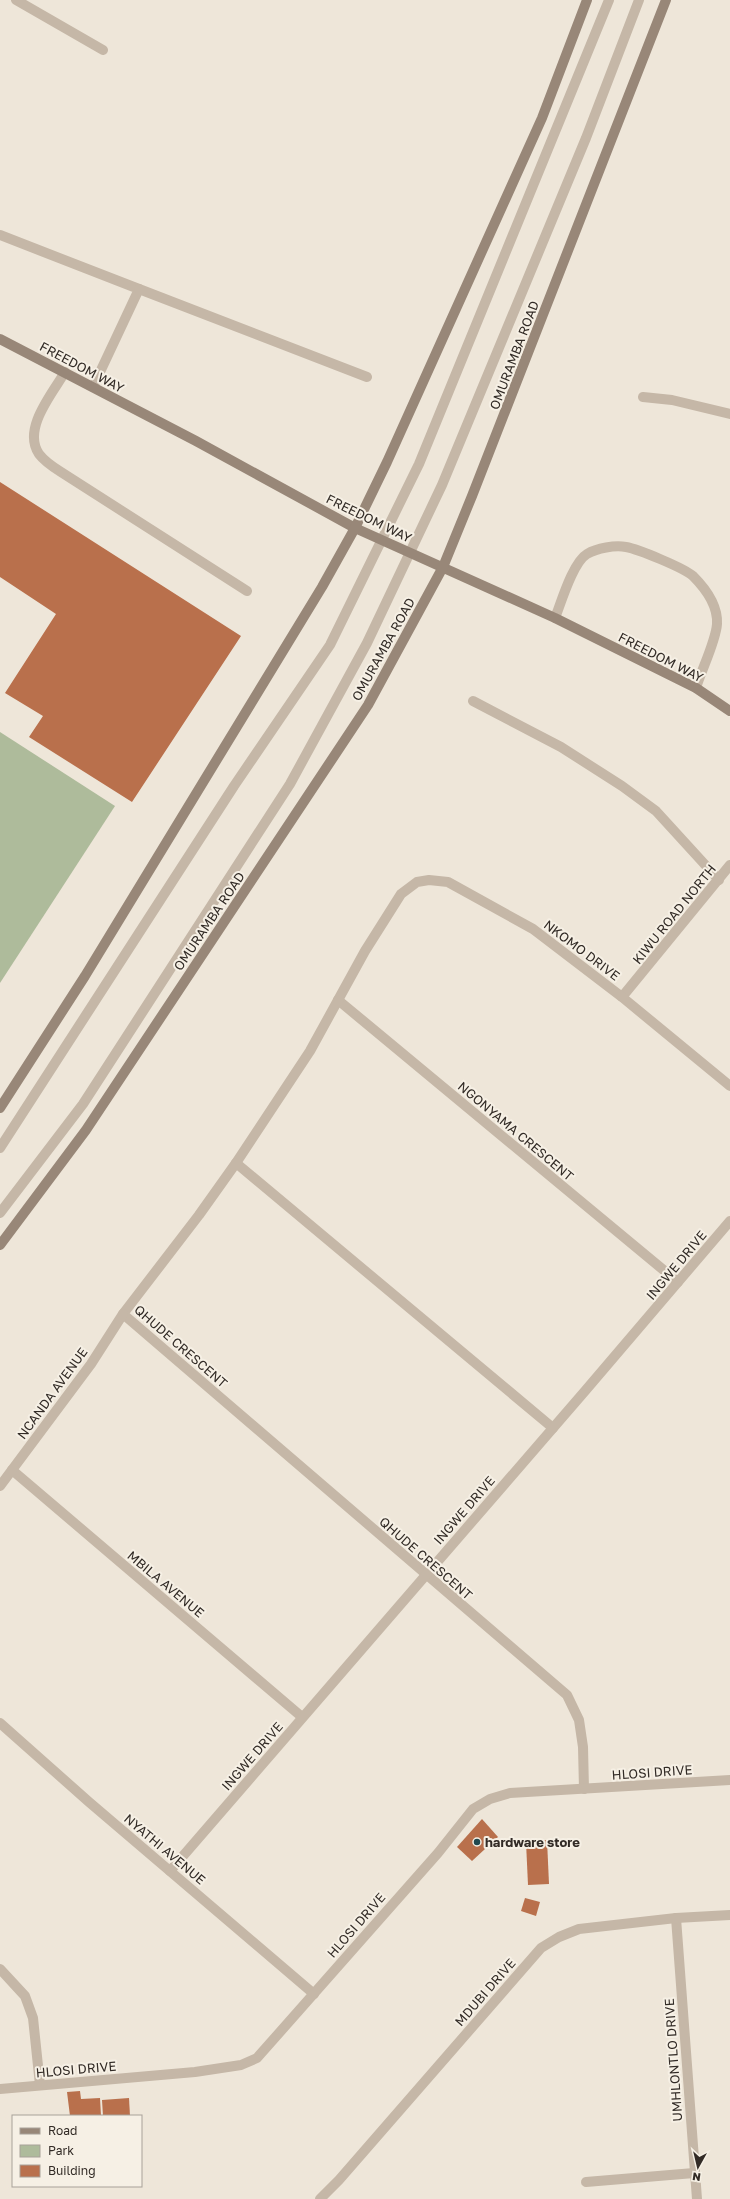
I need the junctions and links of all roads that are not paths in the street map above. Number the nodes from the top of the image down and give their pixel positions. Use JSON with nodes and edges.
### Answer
{"nodes":[{"id":1,"x":16,"y":0,"type":"edge"},
{"id":2,"x":587,"y":0,"type":"edge"},
{"id":3,"x":609,"y":0,"type":"edge"},
{"id":4,"x":639,"y":0,"type":"edge"},
{"id":5,"x":666,"y":0,"type":"edge"},
{"id":6,"x":103,"y":50,"type":"dead end"},
{"id":7,"x":0,"y":235,"type":"edge"},
{"id":8,"x":140,"y":289,"type":"junction"},
{"id":9,"x":0,"y":339,"type":"edge"},
{"id":10,"x":65,"y":372,"type":"junction"},
{"id":11,"x":367,"y":377,"type":"dead end"},
{"id":12,"x":93,"y":387,"type":"junction"},
{"id":13,"x":643,"y":397,"type":"dead end"},
{"id":14,"x":730,"y":414,"type":"edge"},
{"id":15,"x":355,"y":528,"type":"junction"},
{"id":16,"x":381,"y":539,"type":"junction"},
{"id":17,"x":410,"y":552,"type":"junction"},
{"id":18,"x":443,"y":567,"type":"junction"},
{"id":19,"x":248,"y":590,"type":"dead end"},
{"id":20,"x":555,"y":618,"type":"junction"},
{"id":21,"x":696,"y":688,"type":"junction"},
{"id":22,"x":473,"y":701,"type":"dead end"},
{"id":23,"x":730,"y":711,"type":"edge"},
{"id":24,"x":730,"y":865,"type":"edge"},
{"id":25,"x":719,"y":880,"type":"junction"},
{"id":26,"x":622,"y":997,"type":"junction"},
{"id":27,"x":338,"y":1000,"type":"junction"},
{"id":28,"x":730,"y":1086,"type":"edge"},
{"id":29,"x":0,"y":1108,"type":"edge"},
{"id":30,"x":0,"y":1148,"type":"edge"},
{"id":31,"x":236,"y":1163,"type":"junction"},
{"id":32,"x":0,"y":1213,"type":"edge"},
{"id":33,"x":730,"y":1221,"type":"edge"},
{"id":34,"x":0,"y":1245,"type":"edge"},
{"id":35,"x":678,"y":1282,"type":"junction"},
{"id":36,"x":123,"y":1314,"type":"junction"},
{"id":37,"x":553,"y":1428,"type":"junction"},
{"id":38,"x":12,"y":1470,"type":"junction"},
{"id":39,"x":0,"y":1486,"type":"edge"},
{"id":40,"x":425,"y":1575,"type":"junction"},
{"id":41,"x":302,"y":1717,"type":"junction"},
{"id":42,"x":0,"y":1723,"type":"edge"},
{"id":43,"x":730,"y":1780,"type":"edge"},
{"id":44,"x":584,"y":1789,"type":"junction"},
{"id":45,"x":170,"y":1871,"type":"junction"},
{"id":46,"x":730,"y":1915,"type":"edge"},
{"id":47,"x":676,"y":1918,"type":"junction"},
{"id":48,"x":0,"y":1969,"type":"edge"},
{"id":49,"x":314,"y":1994,"type":"junction"},
{"id":50,"x":40,"y":2085,"type":"junction"},
{"id":51,"x":0,"y":2090,"type":"edge"},
{"id":52,"x":694,"y":2173,"type":"junction"},
{"id":53,"x":586,"y":2182,"type":"dead end"},
{"id":54,"x":320,"y":2199,"type":"edge"},
{"id":55,"x":697,"y":2199,"type":"edge"}],
"edges":[{"from":1,"to":6,"type":"street"},
{"from":2,"to":15,"type":"main road"},
{"from":3,"to":16,"type":"street"},
{"from":4,"to":17,"type":"street"},
{"from":5,"to":18,"type":"main road","name":"OMURAMBA ROAD"},
{"from":7,"to":8,"type":"street"},
{"from":8,"to":11,"type":"street"},
{"from":8,"to":12,"type":"street"},
{"from":9,"to":10,"type":"main road","name":"FREEDOM WAY"},
{"from":10,"to":12,"type":"main road","name":"FREEDOM WAY"},
{"from":10,"to":19,"type":"street"},
{"from":12,"to":15,"type":"main road","name":"FREEDOM WAY"},
{"from":13,"to":14,"type":"street"},
{"from":15,"to":16,"type":"main road","name":"FREEDOM WAY"},
{"from":15,"to":29,"type":"main road"},
{"from":16,"to":17,"type":"main road","name":"FREEDOM WAY"},
{"from":16,"to":30,"type":"street"},
{"from":17,"to":18,"type":"main road","name":"FREEDOM WAY"},
{"from":17,"to":32,"type":"street"},
{"from":18,"to":20,"type":"main road","name":"FREEDOM WAY"},
{"from":18,"to":34,"type":"main road","name":"OMURAMBA ROAD"},
{"from":20,"to":21,"type":"main road","name":"FREEDOM WAY"},
{"from":20,"to":21,"type":"street"},
{"from":21,"to":23,"type":"main road","name":"FREEDOM WAY"},
{"from":22,"to":25,"type":"street"},
{"from":24,"to":25,"type":"street","name":"KIWU ROAD NORTH"},
{"from":25,"to":26,"type":"street","name":"KIWU ROAD NORTH"},
{"from":26,"to":27,"type":"street","name":"NKOMO DRIVE"},
{"from":26,"to":28,"type":"street","name":"NKOMO DRIVE"},
{"from":27,"to":31,"type":"street"},
{"from":27,"to":35,"type":"street","name":"NGONYAMA CRESCENT"},
{"from":31,"to":36,"type":"street","name":"QHUDE CRESCENT"},
{"from":31,"to":37,"type":"street"},
{"from":33,"to":35,"type":"street","name":"INGWE DRIVE"},
{"from":35,"to":37,"type":"street","name":"INGWE DRIVE"},
{"from":36,"to":38,"type":"street","name":"NCANDA AVENUE"},
{"from":36,"to":40,"type":"street","name":"QHUDE CRESCENT"},
{"from":37,"to":40,"type":"street","name":"INGWE DRIVE"},
{"from":38,"to":39,"type":"street","name":"NCANDA AVENUE"},
{"from":38,"to":41,"type":"street","name":"MBILA AVENUE"},
{"from":40,"to":41,"type":"street","name":"INGWE DRIVE"},
{"from":40,"to":44,"type":"street","name":"QHUDE CRESCENT"},
{"from":41,"to":45,"type":"street","name":"INGWE DRIVE"},
{"from":42,"to":45,"type":"street","name":"NYATHI AVENUE"},
{"from":43,"to":44,"type":"street","name":"HLOSI DRIVE"},
{"from":44,"to":49,"type":"street","name":"HLOSI DRIVE"},
{"from":45,"to":49,"type":"street","name":"NYATHI AVENUE"},
{"from":46,"to":47,"type":"street","name":"MDUBI DRIVE"},
{"from":47,"to":52,"type":"street","name":"UMHLONTLO DRIVE"},
{"from":47,"to":54,"type":"street","name":"MDUBI DRIVE"},
{"from":48,"to":50,"type":"street"},
{"from":49,"to":50,"type":"street","name":"HLOSI DRIVE"},
{"from":50,"to":51,"type":"street","name":"HLOSI DRIVE"},
{"from":52,"to":53,"type":"street"},
{"from":52,"to":55,"type":"street","name":"UMHLONTLO DRIVE"}]}
